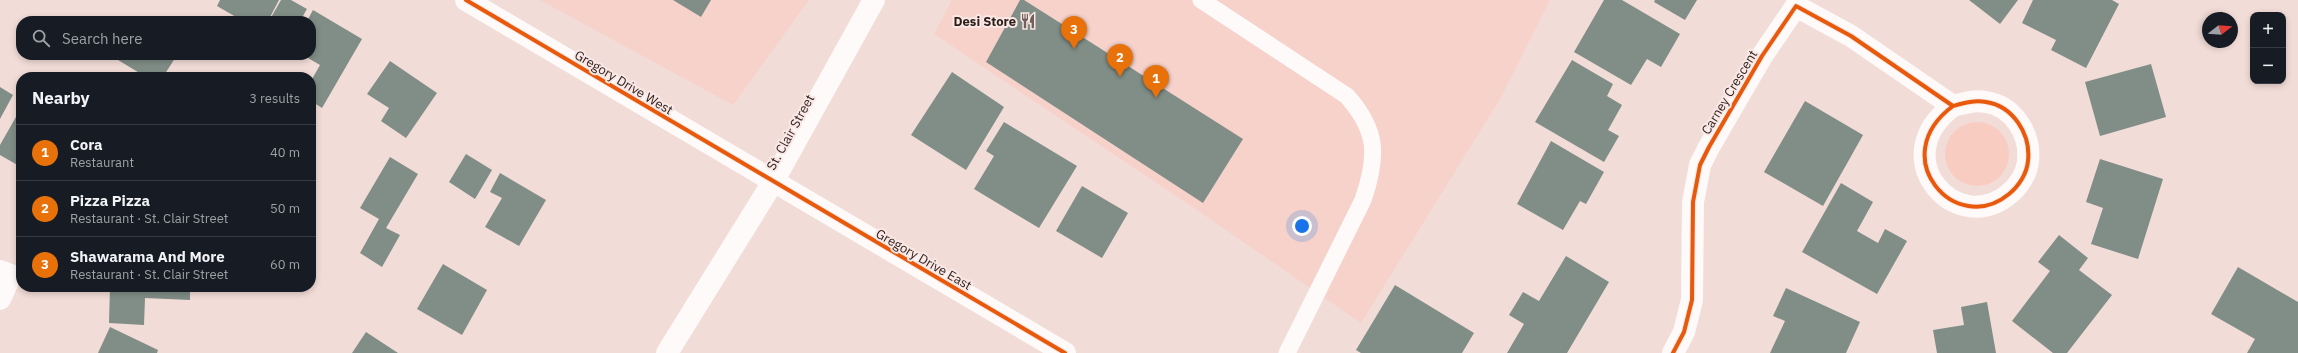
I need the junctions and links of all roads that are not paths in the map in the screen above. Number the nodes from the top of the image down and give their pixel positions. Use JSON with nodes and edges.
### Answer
{"nodes":[{"id":1,"x":466,"y":0,"type":"edge"},
{"id":2,"x":874,"y":0,"type":"edge"},
{"id":3,"x":1201,"y":0,"type":"edge"},
{"id":4,"x":1953,"y":106,"type":"junction"},
{"id":5,"x":773,"y":182,"type":"junction"},
{"id":6,"x":0,"y":271,"type":"edge"},
{"id":7,"x":0,"y":300,"type":"edge"},
{"id":8,"x":667,"y":353,"type":"edge"},
{"id":9,"x":1065,"y":353,"type":"edge"},
{"id":10,"x":1287,"y":353,"type":"edge"},
{"id":11,"x":1673,"y":353,"type":"edge"}],
"edges":[{"from":1,"to":5,"type":"street","name":"Gregory Drive West"},
{"from":2,"to":5,"type":"street","name":"St. Clair Street"},
{"from":3,"to":10,"type":"lane"},
{"from":4,"to":4,"type":"street"},
{"from":4,"to":11,"type":"street","name":"Carney Crescent"},
{"from":5,"to":8,"type":"street","name":"St. Clair Street"},
{"from":5,"to":9,"type":"street","name":"Gregory Drive East"},
{"from":6,"to":7,"type":"street"}]}
